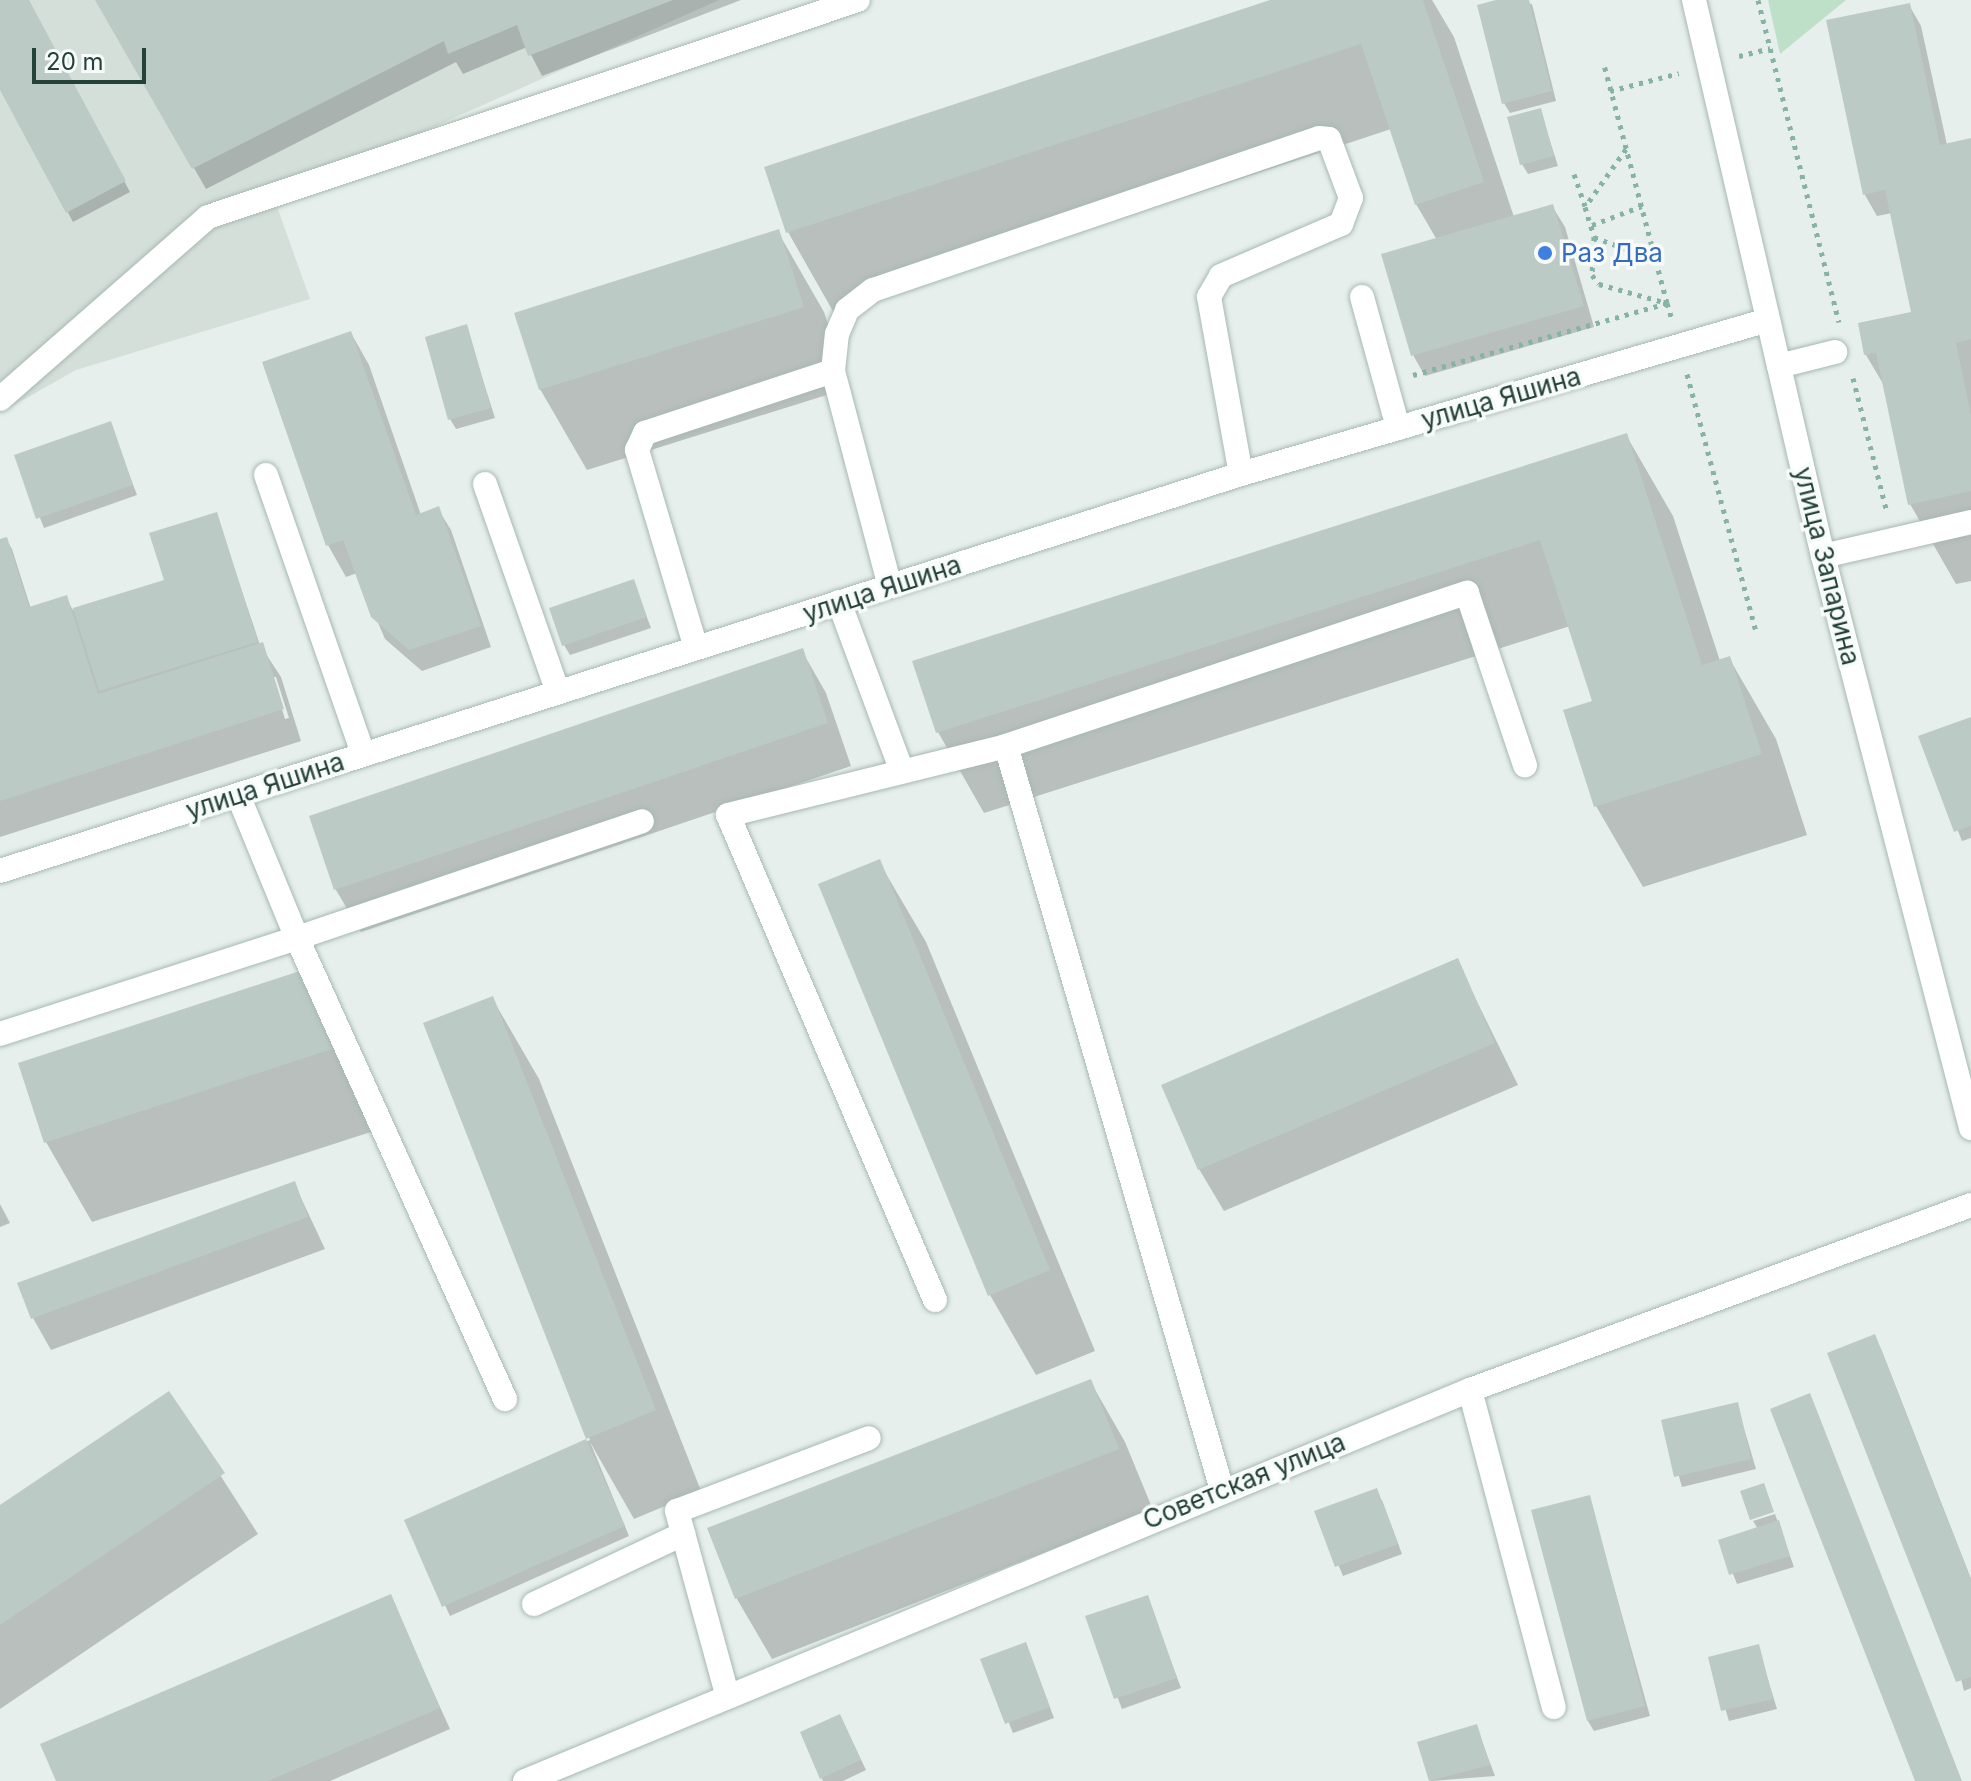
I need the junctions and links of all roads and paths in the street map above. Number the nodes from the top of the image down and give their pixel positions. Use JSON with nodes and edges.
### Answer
{"nodes":[{"id":1,"x":858,"y":0,"type":"edge"},
{"id":2,"x":1694,"y":0,"type":"edge"},
{"id":3,"x":1758,"y":0,"type":"edge"},
{"id":4,"x":807,"y":8,"type":"edge"},
{"id":5,"x":1604,"y":65,"type":"dead end"},
{"id":6,"x":1574,"y":174,"type":"dead end"},
{"id":7,"x":1642,"y":206,"type":"junction"},
{"id":8,"x":1585,"y":207,"type":"dead end"},
{"id":9,"x":1592,"y":225,"type":"dead end"},
{"id":10,"x":1594,"y":237,"type":"dead end"},
{"id":11,"x":1656,"y":260,"type":"junction"},
{"id":12,"x":1362,"y":297,"type":"dead end"},
{"id":13,"x":1768,"y":320,"type":"junction"},
{"id":14,"x":1840,"y":325,"type":"dead end"},
{"id":15,"x":1835,"y":352,"type":"dead end"},
{"id":16,"x":1779,"y":366,"type":"junction"},
{"id":17,"x":833,"y":371,"type":"junction"},
{"id":18,"x":1851,"y":371,"type":"dead end"},
{"id":19,"x":1386,"y":383,"type":"junction"},
{"id":20,"x":0,"y":399,"type":"edge"},
{"id":21,"x":1398,"y":428,"type":"junction"},
{"id":22,"x":1241,"y":474,"type":"junction"},
{"id":23,"x":266,"y":475,"type":"dead end"},
{"id":24,"x":485,"y":484,"type":"dead end"},
{"id":25,"x":1971,"y":522,"type":"edge"},
{"id":26,"x":1894,"y":540,"type":"junction"},
{"id":27,"x":1823,"y":556,"type":"junction"},
{"id":28,"x":890,"y":586,"type":"junction"},
{"id":29,"x":839,"y":602,"type":"junction"},
{"id":30,"x":696,"y":648,"type":"junction"},
{"id":31,"x":558,"y":693,"type":"junction"},
{"id":32,"x":1006,"y":746,"type":"junction"},
{"id":33,"x":363,"y":754,"type":"junction"},
{"id":34,"x":1525,"y":765,"type":"dead end"},
{"id":35,"x":902,"y":771,"type":"junction"},
{"id":36,"x":238,"y":795,"type":"junction"},
{"id":37,"x":642,"y":821,"type":"dead end"},
{"id":38,"x":0,"y":871,"type":"edge"},
{"id":39,"x":297,"y":938,"type":"junction"},
{"id":40,"x":0,"y":1034,"type":"edge"},
{"id":41,"x":1971,"y":1128,"type":"edge"},
{"id":42,"x":1971,"y":1205,"type":"edge"},
{"id":43,"x":935,"y":1300,"type":"dead end"},
{"id":44,"x":1470,"y":1390,"type":"junction"},
{"id":45,"x":505,"y":1399,"type":"dead end"},
{"id":46,"x":869,"y":1438,"type":"dead end"},
{"id":47,"x":1222,"y":1490,"type":"junction"},
{"id":48,"x":683,"y":1534,"type":"junction"},
{"id":49,"x":534,"y":1604,"type":"dead end"},
{"id":50,"x":727,"y":1694,"type":"junction"},
{"id":51,"x":1554,"y":1707,"type":"dead end"},
{"id":52,"x":525,"y":1781,"type":"edge"}],
"edges":[{"from":1,"to":4,"type":"street"},
{"from":2,"to":13,"type":"street","name":"улица Запарина"},
{"from":3,"to":14,"type":"path"},
{"from":4,"to":20,"type":"street"},
{"from":5,"to":7,"type":"path"},
{"from":6,"to":8,"type":"path"},
{"from":7,"to":9,"type":"path"},
{"from":7,"to":11,"type":"path"},
{"from":10,"to":11,"type":"path"},
{"from":11,"to":19,"type":"path"},
{"from":12,"to":19,"type":"street"},
{"from":13,"to":16,"type":"street","name":"улица Запарина"},
{"from":13,"to":21,"type":"street","name":"улица Яшина"},
{"from":15,"to":16,"type":"street"},
{"from":16,"to":27,"type":"street","name":"улица Запарина"},
{"from":17,"to":22,"type":"street"},
{"from":17,"to":28,"type":"street"},
{"from":17,"to":30,"type":"street"},
{"from":18,"to":26,"type":"path"},
{"from":19,"to":21,"type":"street"},
{"from":21,"to":22,"type":"street","name":"улица Яшина"},
{"from":22,"to":28,"type":"street","name":"улица Яшина"},
{"from":23,"to":33,"type":"street"},
{"from":24,"to":31,"type":"street"},
{"from":25,"to":26,"type":"street"},
{"from":26,"to":27,"type":"street"},
{"from":27,"to":41,"type":"street","name":"улица Запарина"},
{"from":28,"to":29,"type":"street","name":"улица Яшина"},
{"from":29,"to":30,"type":"street","name":"улица Яшина"},
{"from":29,"to":35,"type":"street"},
{"from":30,"to":31,"type":"street","name":"улица Яшина"},
{"from":31,"to":33,"type":"street","name":"улица Яшина"},
{"from":32,"to":34,"type":"street"},
{"from":32,"to":35,"type":"street"},
{"from":32,"to":47,"type":"street"},
{"from":33,"to":36,"type":"street","name":"улица Яшина"},
{"from":35,"to":43,"type":"street"},
{"from":36,"to":38,"type":"street","name":"улица Яшина"},
{"from":36,"to":39,"type":"street"},
{"from":37,"to":39,"type":"street"},
{"from":39,"to":40,"type":"street"},
{"from":39,"to":45,"type":"street"},
{"from":42,"to":44,"type":"street","name":"Советская улица"},
{"from":44,"to":47,"type":"street","name":"Советская улица"},
{"from":44,"to":51,"type":"street"},
{"from":46,"to":48,"type":"street"},
{"from":47,"to":50,"type":"street","name":"Советская улица"},
{"from":48,"to":49,"type":"street"},
{"from":48,"to":50,"type":"street"},
{"from":50,"to":52,"type":"street","name":"Советская улица"}]}
